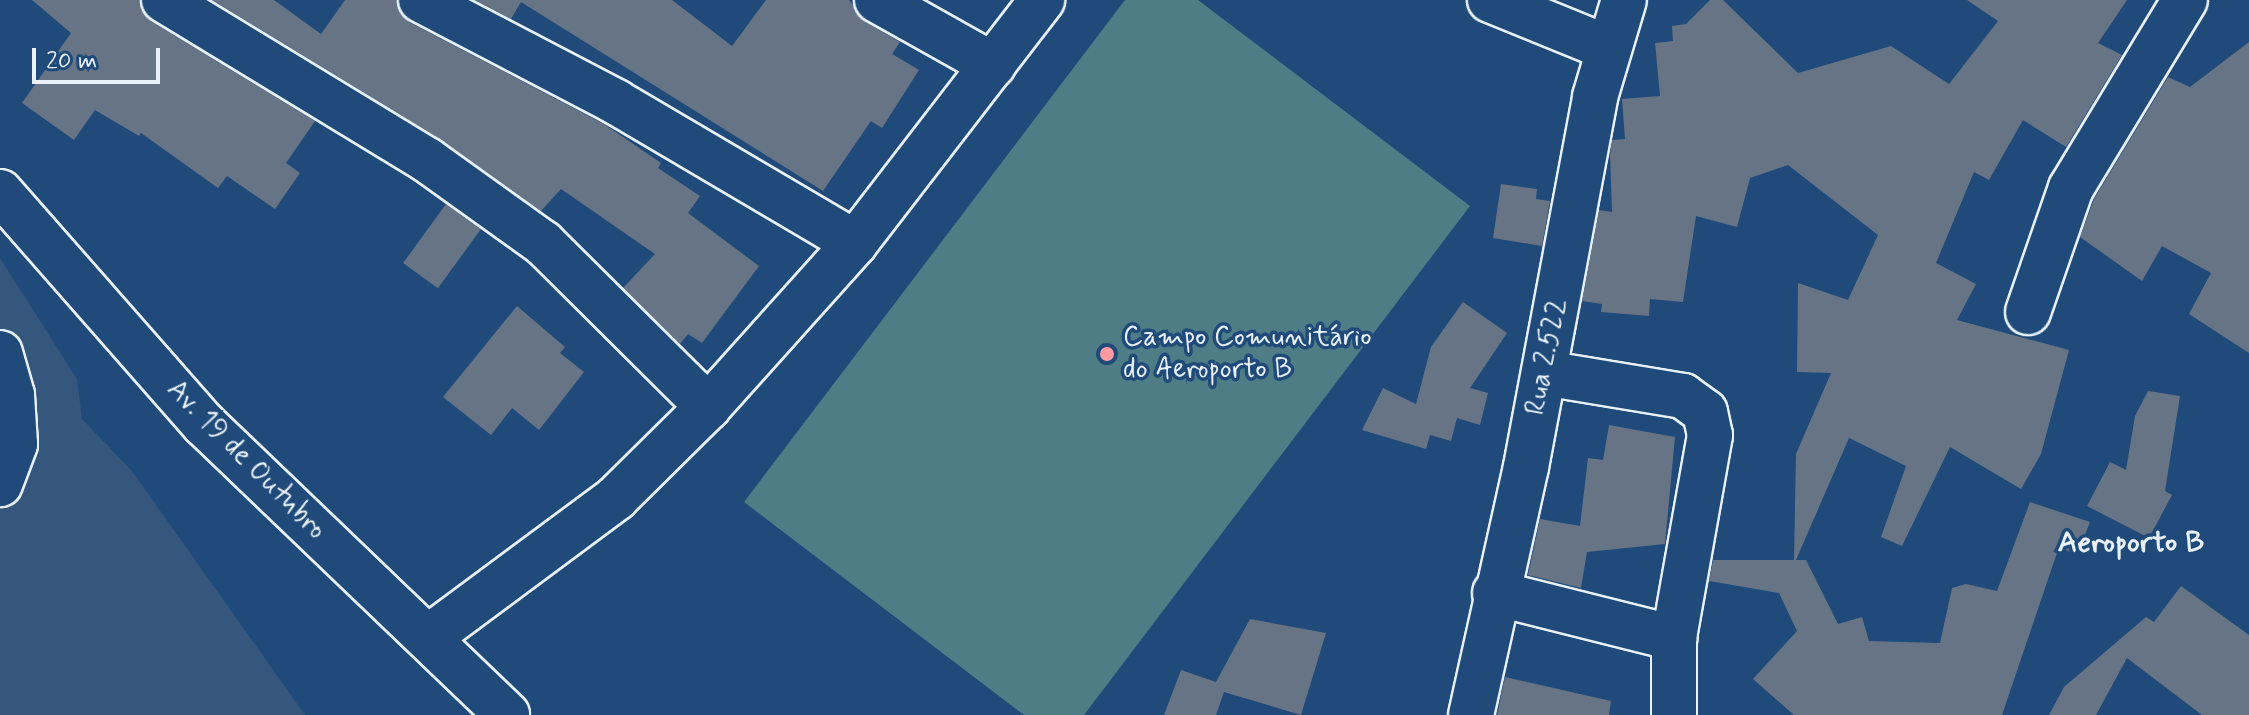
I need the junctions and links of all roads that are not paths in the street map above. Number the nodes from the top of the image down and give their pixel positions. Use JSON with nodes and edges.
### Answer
{"nodes":[{"id":1,"x":164,"y":0,"type":"edge"},
{"id":2,"x":421,"y":0,"type":"edge"},
{"id":3,"x":877,"y":0,"type":"edge"},
{"id":4,"x":1042,"y":0,"type":"edge"},
{"id":5,"x":1490,"y":0,"type":"edge"},
{"id":6,"x":1624,"y":0,"type":"edge"},
{"id":7,"x":2185,"y":0,"type":"edge"},
{"id":8,"x":1608,"y":48,"type":"junction"},
{"id":9,"x":993,"y":65,"type":"junction"},
{"id":10,"x":0,"y":192,"type":"edge"},
{"id":11,"x":855,"y":243,"type":"junction"},
{"id":12,"x":2028,"y":312,"type":"dead end"},
{"id":13,"x":0,"y":353,"type":"edge"},
{"id":14,"x":1544,"y":373,"type":"junction"},
{"id":15,"x":708,"y":407,"type":"junction"},
{"id":16,"x":0,"y":484,"type":"edge"},
{"id":17,"x":1495,"y":593,"type":"junction"},
{"id":18,"x":429,"y":637,"type":"junction"},
{"id":19,"x":1674,"y":638,"type":"junction"},
{"id":20,"x":507,"y":715,"type":"edge"},
{"id":21,"x":1471,"y":715,"type":"edge"},
{"id":22,"x":1674,"y":715,"type":"edge"}],
"edges":[{"from":1,"to":15,"type":"street"},
{"from":2,"to":11,"type":"street"},
{"from":3,"to":9,"type":"street"},
{"from":4,"to":9,"type":"street"},
{"from":5,"to":8,"type":"street"},
{"from":6,"to":8,"type":"street","name":"Rua 2.522"},
{"from":7,"to":12,"type":"street"},
{"from":8,"to":14,"type":"street","name":"Rua 2.522"},
{"from":9,"to":11,"type":"street"},
{"from":10,"to":18,"type":"street","name":"Av. 19 de Outubro"},
{"from":11,"to":15,"type":"street"},
{"from":13,"to":16,"type":"street"},
{"from":14,"to":17,"type":"street","name":"Rua 2.522"},
{"from":14,"to":19,"type":"street"},
{"from":15,"to":18,"type":"street"},
{"from":17,"to":19,"type":"street"},
{"from":17,"to":21,"type":"street","name":"Rua 2.522"},
{"from":18,"to":20,"type":"street","name":"Av. 19 de Outubro"},
{"from":19,"to":22,"type":"street"}]}
